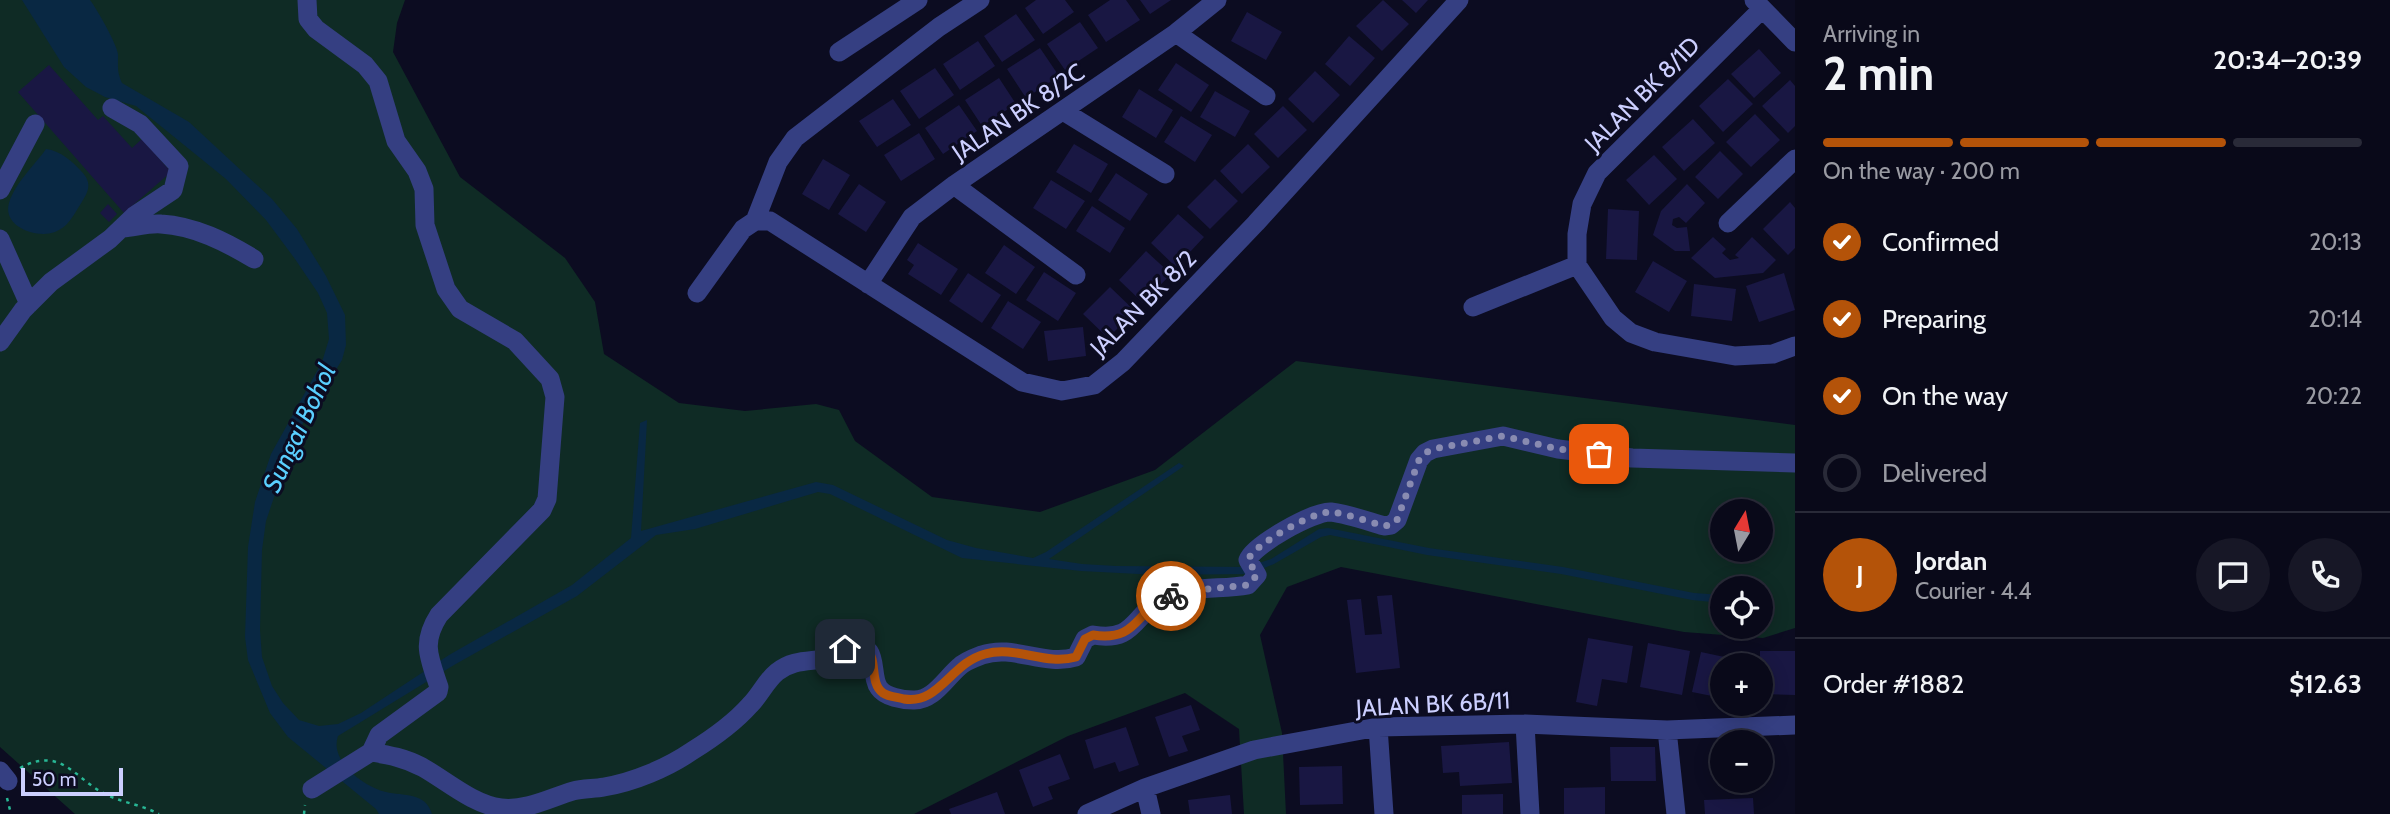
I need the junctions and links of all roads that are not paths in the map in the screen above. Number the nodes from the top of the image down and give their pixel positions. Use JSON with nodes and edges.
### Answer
{"nodes":[{"id":1,"x":307,"y":0,"type":"edge"},
{"id":2,"x":918,"y":0,"type":"edge"},
{"id":3,"x":980,"y":0,"type":"edge"},
{"id":4,"x":1217,"y":0,"type":"edge"},
{"id":5,"x":1459,"y":0,"type":"edge"},
{"id":6,"x":1758,"y":5,"type":"edge"},
{"id":7,"x":1176,"y":33,"type":"junction"},
{"id":8,"x":1795,"y":42,"type":"edge"},
{"id":9,"x":839,"y":52,"type":"dead end"},
{"id":10,"x":1266,"y":96,"type":"dead end"},
{"id":11,"x":112,"y":108,"type":"dead end"},
{"id":12,"x":1063,"y":111,"type":"junction"},
{"id":13,"x":35,"y":124,"type":"dead end"},
{"id":14,"x":1795,"y":159,"type":"edge"},
{"id":15,"x":1165,"y":174,"type":"dead end"},
{"id":16,"x":954,"y":185,"type":"junction"},
{"id":17,"x":0,"y":190,"type":"edge"},
{"id":18,"x":755,"y":221,"type":"junction"},
{"id":19,"x":1728,"y":223,"type":"dead end"},
{"id":20,"x":123,"y":228,"type":"junction"},
{"id":21,"x":0,"y":239,"type":"edge"},
{"id":22,"x":254,"y":259,"type":"dead end"},
{"id":23,"x":1577,"y":265,"type":"junction"},
{"id":24,"x":1076,"y":275,"type":"dead end"},
{"id":25,"x":868,"y":284,"type":"junction"},
{"id":26,"x":697,"y":293,"type":"dead end"},
{"id":27,"x":29,"y":304,"type":"junction"},
{"id":28,"x":1473,"y":307,"type":"dead end"},
{"id":29,"x":0,"y":342,"type":"edge"},
{"id":30,"x":1795,"y":346,"type":"edge"},
{"id":31,"x":1795,"y":463,"type":"edge"},
{"id":32,"x":1525,"y":724,"type":"junction"},
{"id":33,"x":1795,"y":725,"type":"edge"},
{"id":34,"x":1378,"y":727,"type":"junction"},
{"id":35,"x":1667,"y":730,"type":"junction"},
{"id":36,"x":367,"y":754,"type":"junction"},
{"id":37,"x":1145,"y":788,"type":"junction"},
{"id":38,"x":312,"y":789,"type":"dead end"},
{"id":39,"x":1087,"y":814,"type":"edge"},
{"id":40,"x":1151,"y":814,"type":"edge"},
{"id":41,"x":1384,"y":814,"type":"edge"},
{"id":42,"x":1531,"y":814,"type":"edge"},
{"id":43,"x":1676,"y":814,"type":"edge"}],
"edges":[{"from":1,"to":36,"type":"street"},
{"from":2,"to":9,"type":"street"},
{"from":3,"to":18,"type":"street"},
{"from":4,"to":7,"type":"street","name":"JALAN BK 8/2C"},
{"from":5,"to":25,"type":"street","name":"JALAN BK 8/2"},
{"from":6,"to":8,"type":"street"},
{"from":6,"to":23,"type":"street","name":"JALAN BK 8/1D"},
{"from":7,"to":10,"type":"street"},
{"from":7,"to":12,"type":"street","name":"JALAN BK 8/2C"},
{"from":11,"to":20,"type":"street"},
{"from":12,"to":15,"type":"street"},
{"from":12,"to":16,"type":"street","name":"JALAN BK 8/2C"},
{"from":13,"to":17,"type":"street"},
{"from":14,"to":19,"type":"street"},
{"from":16,"to":24,"type":"street"},
{"from":16,"to":25,"type":"street","name":"JALAN BK 8/2C"},
{"from":18,"to":25,"type":"street","name":"JALAN BK 8/2"},
{"from":18,"to":26,"type":"street"},
{"from":20,"to":22,"type":"street"},
{"from":20,"to":27,"type":"street"},
{"from":21,"to":27,"type":"street"},
{"from":23,"to":28,"type":"street"},
{"from":23,"to":30,"type":"street"},
{"from":27,"to":29,"type":"street"},
{"from":31,"to":36,"type":"street"},
{"from":32,"to":34,"type":"street","name":"JALAN BK 6B/11"},
{"from":32,"to":35,"type":"street","name":"JALAN BK 6B/11"},
{"from":32,"to":42,"type":"street"},
{"from":33,"to":35,"type":"street","name":"JALAN BK 6B/11"},
{"from":34,"to":37,"type":"street","name":"JALAN BK 6B/11"},
{"from":34,"to":41,"type":"street"},
{"from":35,"to":43,"type":"street"},
{"from":36,"to":38,"type":"street"},
{"from":37,"to":39,"type":"street","name":"JALAN BK 6B/11"},
{"from":37,"to":40,"type":"street"}]}
